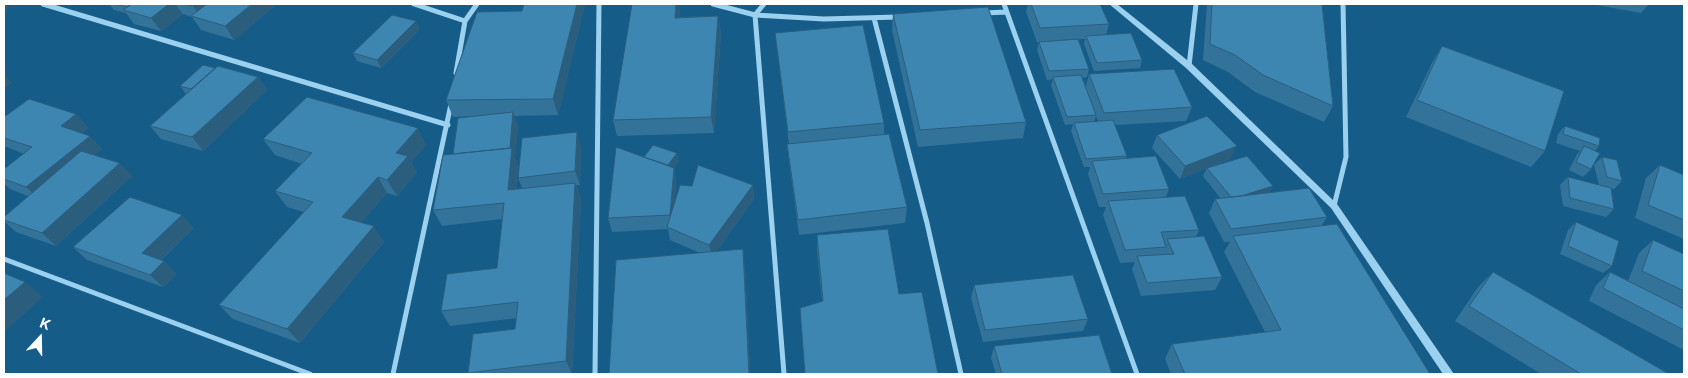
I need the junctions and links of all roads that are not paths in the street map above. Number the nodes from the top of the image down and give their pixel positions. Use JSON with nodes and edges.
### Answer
{"nodes":[{"id":1,"x":43,"y":4,"type":"edge"},
{"id":2,"x":414,"y":4,"type":"edge"},
{"id":3,"x":477,"y":4,"type":"edge"},
{"id":4,"x":599,"y":4,"type":"edge"},
{"id":5,"x":713,"y":4,"type":"edge"},
{"id":6,"x":764,"y":4,"type":"edge"},
{"id":7,"x":1004,"y":4,"type":"edge"},
{"id":8,"x":1114,"y":4,"type":"edge"},
{"id":9,"x":1196,"y":4,"type":"edge"},
{"id":10,"x":1342,"y":4,"type":"edge"},
{"id":11,"x":1006,"y":12,"type":"junction"},
{"id":12,"x":978,"y":13,"type":"edge"},
{"id":13,"x":755,"y":15,"type":"junction"},
{"id":14,"x":903,"y":17,"type":"edge"},
{"id":15,"x":874,"y":18,"type":"junction"},
{"id":16,"x":465,"y":21,"type":"junction"},
{"id":17,"x":1189,"y":66,"type":"junction"},
{"id":18,"x":455,"y":78,"type":"edge"},
{"id":19,"x":452,"y":97,"type":"edge"},
{"id":20,"x":448,"y":125,"type":"junction"},
{"id":21,"x":1334,"y":206,"type":"junction"},
{"id":22,"x":4,"y":259,"type":"edge"},
{"id":23,"x":310,"y":374,"type":"edge"},
{"id":24,"x":393,"y":374,"type":"edge"},
{"id":25,"x":595,"y":374,"type":"edge"},
{"id":26,"x":784,"y":374,"type":"edge"},
{"id":27,"x":961,"y":374,"type":"edge"},
{"id":28,"x":1137,"y":374,"type":"edge"},
{"id":29,"x":1449,"y":374,"type":"edge"}],
"edges":[{"from":1,"to":20,"type":"street"},
{"from":2,"to":16,"type":"street"},
{"from":3,"to":16,"type":"street"},
{"from":4,"to":25,"type":"street"},
{"from":5,"to":13,"type":"street"},
{"from":6,"to":13,"type":"street"},
{"from":7,"to":11,"type":"street"},
{"from":8,"to":17,"type":"street"},
{"from":9,"to":17,"type":"street"},
{"from":10,"to":21,"type":"street"},
{"from":11,"to":12,"type":"street"},
{"from":11,"to":28,"type":"street"},
{"from":13,"to":15,"type":"street"},
{"from":13,"to":26,"type":"street"},
{"from":14,"to":15,"type":"street"},
{"from":15,"to":27,"type":"street"},
{"from":16,"to":18,"type":"street"},
{"from":17,"to":21,"type":"street"},
{"from":19,"to":20,"type":"street"},
{"from":20,"to":24,"type":"street"},
{"from":21,"to":29,"type":"street"},
{"from":22,"to":23,"type":"street"}]}
